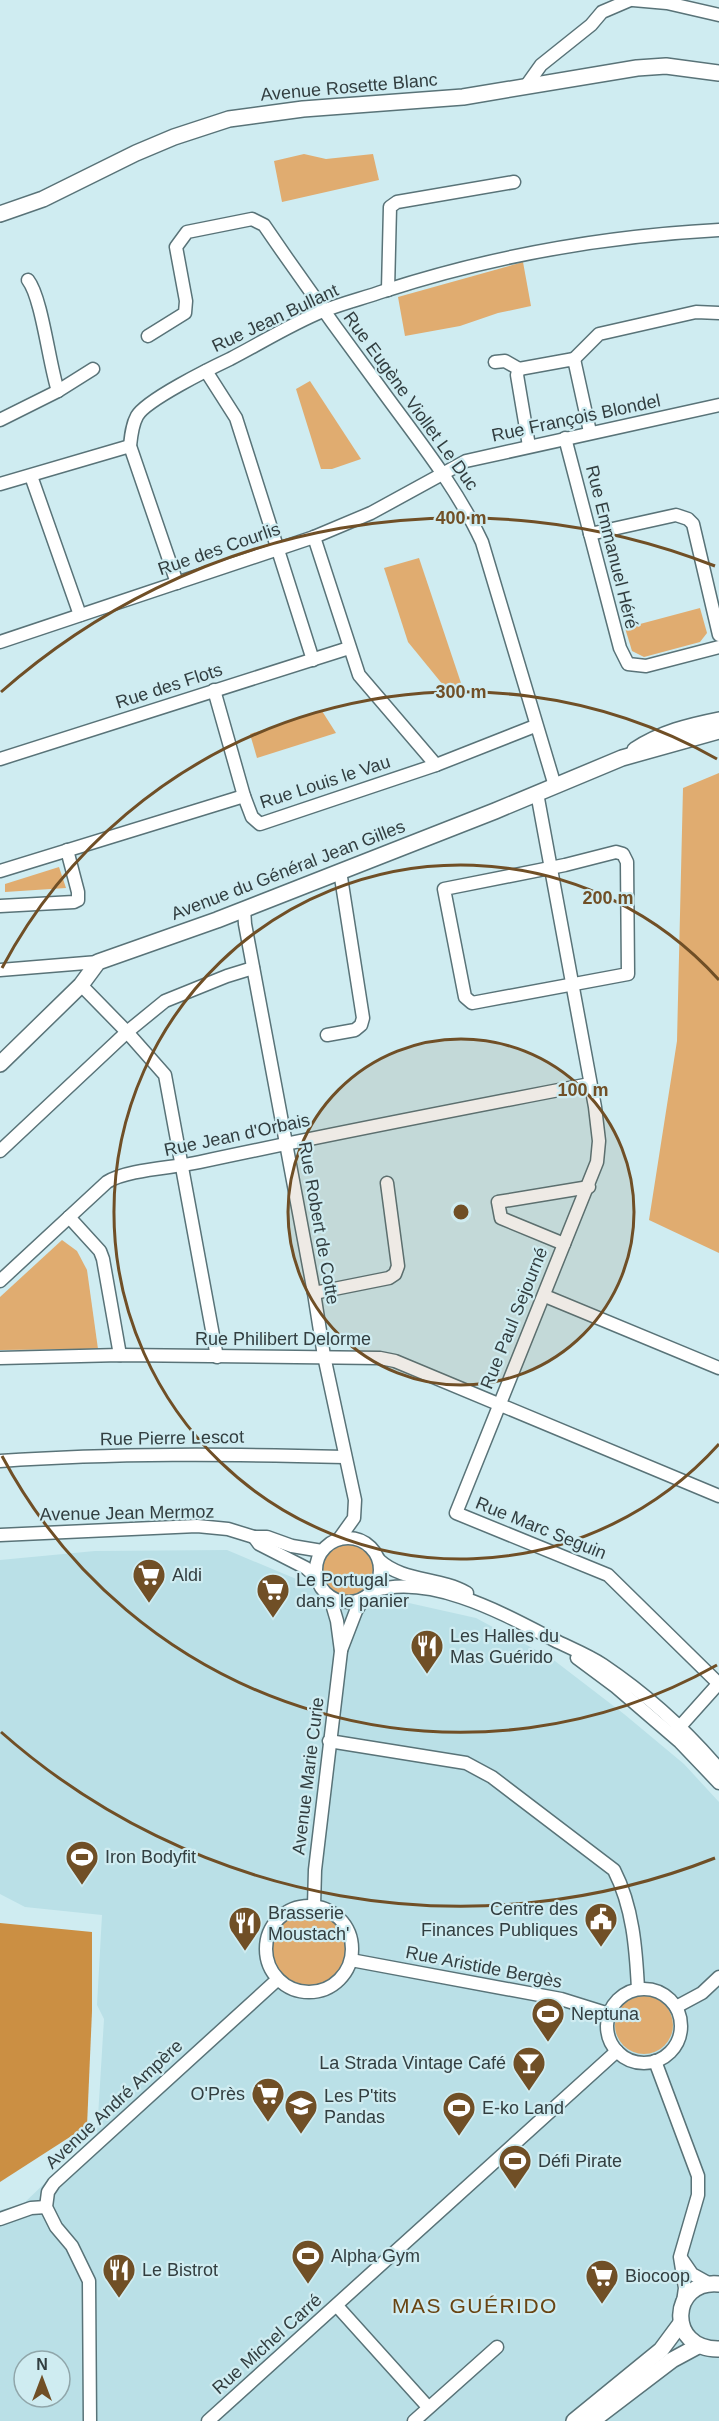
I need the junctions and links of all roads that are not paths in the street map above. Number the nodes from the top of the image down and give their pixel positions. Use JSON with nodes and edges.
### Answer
{"nodes":[{"id":1,"x":631,"y":0,"type":"edge"},
{"id":2,"x":719,"y":15,"type":"edge"},
{"id":3,"x":719,"y":72,"type":"edge"},
{"id":4,"x":526,"y":86,"type":"junction"},
{"id":5,"x":514,"y":182,"type":"dead end"},
{"id":6,"x":0,"y":214,"type":"edge"},
{"id":7,"x":719,"y":230,"type":"edge"},
{"id":8,"x":28,"y":280,"type":"dead end"},
{"id":9,"x":388,"y":290,"type":"junction"},
{"id":10,"x":323,"y":311,"type":"junction"},
{"id":11,"x":719,"y":313,"type":"edge"},
{"id":12,"x":148,"y":336,"type":"dead end"},
{"id":13,"x":574,"y":359,"type":"junction"},
{"id":14,"x":495,"y":362,"type":"dead end"},
{"id":15,"x":93,"y":369,"type":"dead end"},
{"id":16,"x":519,"y":369,"type":"junction"},
{"id":17,"x":206,"y":371,"type":"junction"},
{"id":18,"x":58,"y":391,"type":"junction"},
{"id":19,"x":719,"y":405,"type":"edge"},
{"id":20,"x":0,"y":420,"type":"edge"},
{"id":21,"x":590,"y":432,"type":"junction"},
{"id":22,"x":565,"y":438,"type":"junction"},
{"id":23,"x":130,"y":446,"type":"junction"},
{"id":24,"x":529,"y":446,"type":"junction"},
{"id":25,"x":442,"y":473,"type":"junction"},
{"id":26,"x":31,"y":476,"type":"junction"},
{"id":27,"x":0,"y":484,"type":"edge"},
{"id":28,"x":590,"y":534,"type":"junction"},
{"id":29,"x":314,"y":537,"type":"junction"},
{"id":30,"x":277,"y":549,"type":"junction"},
{"id":31,"x":177,"y":582,"type":"junction"},
{"id":32,"x":80,"y":615,"type":"junction"},
{"id":33,"x":719,"y":635,"type":"edge"},
{"id":34,"x":0,"y":642,"type":"edge"},
{"id":35,"x":719,"y":647,"type":"edge"},
{"id":36,"x":349,"y":648,"type":"junction"},
{"id":37,"x":313,"y":660,"type":"junction"},
{"id":38,"x":214,"y":690,"type":"junction"},
{"id":39,"x":719,"y":720,"type":"edge"},
{"id":40,"x":535,"y":726,"type":"junction"},
{"id":41,"x":719,"y":731,"type":"edge"},
{"id":42,"x":622,"y":758,"type":"junction"},
{"id":43,"x":0,"y":759,"type":"edge"},
{"id":44,"x":436,"y":765,"type":"junction"},
{"id":45,"x":555,"y":786,"type":"junction"},
{"id":46,"x":537,"y":793,"type":"junction"},
{"id":47,"x":244,"y":796,"type":"junction"},
{"id":48,"x":67,"y":850,"type":"junction"},
{"id":49,"x":550,"y":868,"type":"junction"},
{"id":50,"x":0,"y":871,"type":"edge"},
{"id":51,"x":340,"y":871,"type":"junction"},
{"id":52,"x":0,"y":906,"type":"edge"},
{"id":53,"x":244,"y":909,"type":"junction"},
{"id":54,"x":98,"y":962,"type":"junction"},
{"id":55,"x":253,"y":968,"type":"junction"},
{"id":56,"x":0,"y":970,"type":"edge"},
{"id":57,"x":572,"y":984,"type":"junction"},
{"id":58,"x":81,"y":985,"type":"junction"},
{"id":59,"x":127,"y":1032,"type":"junction"},
{"id":60,"x":327,"y":1035,"type":"dead end"},
{"id":61,"x":2,"y":1057,"type":"edge"},
{"id":62,"x":590,"y":1084,"type":"junction"},
{"id":63,"x":286,"y":1143,"type":"junction"},
{"id":64,"x":0,"y":1151,"type":"edge"},
{"id":65,"x":181,"y":1166,"type":"junction"},
{"id":66,"x":387,"y":1183,"type":"dead end"},
{"id":67,"x":589,"y":1187,"type":"junction"},
{"id":68,"x":69,"y":1217,"type":"junction"},
{"id":69,"x":564,"y":1244,"type":"junction"},
{"id":70,"x":0,"y":1281,"type":"edge"},
{"id":71,"x":314,"y":1293,"type":"junction"},
{"id":72,"x":544,"y":1296,"type":"junction"},
{"id":73,"x":120,"y":1355,"type":"junction"},
{"id":74,"x":324,"y":1356,"type":"junction"},
{"id":75,"x":217,"y":1357,"type":"junction"},
{"id":76,"x":0,"y":1358,"type":"edge"},
{"id":77,"x":719,"y":1368,"type":"edge"},
{"id":78,"x":498,"y":1405,"type":"junction"},
{"id":79,"x":345,"y":1457,"type":"junction"},
{"id":80,"x":0,"y":1461,"type":"edge"},
{"id":81,"x":719,"y":1496,"type":"edge"},
{"id":82,"x":0,"y":1535,"type":"edge"},
{"id":83,"x":254,"y":1537,"type":"junction"},
{"id":84,"x":339,"y":1539,"type":"junction"},
{"id":85,"x":322,"y":1551,"type":"junction"},
{"id":86,"x":379,"y":1560,"type":"junction"},
{"id":87,"x":317,"y":1578,"type":"junction"},
{"id":88,"x":368,"y":1595,"type":"junction"},
{"id":89,"x":330,"y":1597,"type":"junction"},
{"id":90,"x":485,"y":1605,"type":"junction"},
{"id":91,"x":552,"y":1639,"type":"junction"},
{"id":92,"x":341,"y":1651,"type":"junction"},
{"id":93,"x":719,"y":1684,"type":"edge"},
{"id":94,"x":681,"y":1730,"type":"junction"},
{"id":95,"x":329,"y":1741,"type":"junction"},
{"id":96,"x":719,"y":1769,"type":"edge"},
{"id":97,"x":719,"y":1783,"type":"edge"},
{"id":98,"x":314,"y":1906,"type":"junction"},
{"id":99,"x":351,"y":1960,"type":"junction"},
{"id":100,"x":719,"y":1977,"type":"edge"},
{"id":101,"x":278,"y":1979,"type":"junction"},
{"id":102,"x":638,"y":1989,"type":"junction"},
{"id":103,"x":676,"y":2007,"type":"junction"},
{"id":104,"x":609,"y":2014,"type":"junction"},
{"id":105,"x":617,"y":2051,"type":"junction"},
{"id":106,"x":655,"y":2061,"type":"junction"},
{"id":107,"x":46,"y":2207,"type":"junction"},
{"id":108,"x":0,"y":2218,"type":"edge"},
{"id":109,"x":680,"y":2257,"type":"junction"},
{"id":110,"x":714,"y":2284,"type":"edge"},
{"id":111,"x":683,"y":2302,"type":"junction"},
{"id":112,"x":337,"y":2306,"type":"junction"},
{"id":113,"x":681,"y":2323,"type":"junction"},
{"id":114,"x":698,"y":2346,"type":"junction"},
{"id":115,"x":496,"y":2347,"type":"dead end"},
{"id":116,"x":719,"y":2349,"type":"edge"},
{"id":117,"x":428,"y":2408,"type":"junction"},
{"id":118,"x":90,"y":2421,"type":"edge"},
{"id":119,"x":208,"y":2421,"type":"edge"},
{"id":120,"x":414,"y":2421,"type":"edge"},
{"id":121,"x":574,"y":2421,"type":"edge"},
{"id":122,"x":592,"y":2421,"type":"edge"}],
"edges":[{"from":1,"to":2,"type":"street"},
{"from":1,"to":4,"type":"street"},
{"from":3,"to":4,"type":"main road","name":"Avenue Rosette Blanc"},
{"from":4,"to":6,"type":"main road","name":"Avenue Rosette Blanc"},
{"from":5,"to":9,"type":"street"},
{"from":7,"to":9,"type":"street","name":"Rue Jean Bullant"},
{"from":8,"to":18,"type":"street"},
{"from":9,"to":10,"type":"street","name":"Rue Jean Bullant"},
{"from":10,"to":12,"type":"street","name":"Rue Eugène Viollet Le Duc"},
{"from":10,"to":17,"type":"street","name":"Rue Jean Bullant"},
{"from":10,"to":25,"type":"street","name":"Rue Eugène Viollet Le Duc"},
{"from":11,"to":13,"type":"street"},
{"from":13,"to":16,"type":"street"},
{"from":13,"to":21,"type":"street"},
{"from":14,"to":16,"type":"street"},
{"from":15,"to":18,"type":"street"},
{"from":16,"to":24,"type":"street"},
{"from":17,"to":23,"type":"street","name":"Rue Jean Bullant"},
{"from":17,"to":30,"type":"street"},
{"from":18,"to":20,"type":"street"},
{"from":19,"to":21,"type":"street","name":"Rue François Blondel"},
{"from":21,"to":22,"type":"street","name":"Rue François Blondel"},
{"from":22,"to":24,"type":"street","name":"Rue François Blondel"},
{"from":22,"to":28,"type":"street","name":"Rue Emmanuel Héré"},
{"from":23,"to":26,"type":"street"},
{"from":23,"to":31,"type":"street"},
{"from":24,"to":25,"type":"street","name":"Rue François Blondel"},
{"from":25,"to":29,"type":"street","name":"Rue des Courlis"},
{"from":25,"to":40,"type":"street","name":"Rue Eugène Viollet Le Duc"},
{"from":26,"to":27,"type":"street"},
{"from":26,"to":32,"type":"street"},
{"from":28,"to":33,"type":"street"},
{"from":28,"to":35,"type":"street","name":"Rue Emmanuel Héré"},
{"from":29,"to":30,"type":"street","name":"Rue des Courlis"},
{"from":29,"to":36,"type":"street"},
{"from":30,"to":31,"type":"street","name":"Rue des Courlis"},
{"from":30,"to":37,"type":"street"},
{"from":31,"to":32,"type":"street","name":"Rue des Courlis"},
{"from":32,"to":34,"type":"street","name":"Rue des Courlis"},
{"from":36,"to":37,"type":"street","name":"Rue des Flots"},
{"from":36,"to":44,"type":"street"},
{"from":37,"to":38,"type":"street","name":"Rue des Flots"},
{"from":38,"to":43,"type":"street","name":"Rue des Flots"},
{"from":38,"to":47,"type":"street","name":"Rue Louis le Vau"},
{"from":39,"to":42,"type":"main road","name":"Avenue du Général Jean Gilles"},
{"from":40,"to":44,"type":"street","name":"Rue Louis le Vau"},
{"from":40,"to":45,"type":"street","name":"Rue Eugène Viollet Le Duc"},
{"from":41,"to":42,"type":"main road","name":"Avenue du Général Jean Gilles"},
{"from":42,"to":45,"type":"main road","name":"Avenue du Général Jean Gilles"},
{"from":44,"to":47,"type":"street","name":"Rue Louis le Vau"},
{"from":45,"to":46,"type":"main road","name":"Avenue du Général Jean Gilles"},
{"from":46,"to":49,"type":"street","name":"Rue Paul Sejourné"},
{"from":46,"to":51,"type":"main road","name":"Avenue du Général Jean Gilles"},
{"from":47,"to":48,"type":"street"},
{"from":48,"to":50,"type":"street"},
{"from":48,"to":52,"type":"street"},
{"from":49,"to":57,"type":"street","name":"Rue Paul Sejourné"},
{"from":49,"to":57,"type":"street"},
{"from":49,"to":57,"type":"street"},
{"from":51,"to":53,"type":"main road","name":"Avenue du Général Jean Gilles"},
{"from":51,"to":60,"type":"street"},
{"from":53,"to":54,"type":"main road","name":"Avenue du Général Jean Gilles"},
{"from":53,"to":55,"type":"street","name":"Rue Robert de Cotte"},
{"from":54,"to":56,"type":"street"},
{"from":54,"to":58,"type":"main road"},
{"from":55,"to":59,"type":"street"},
{"from":55,"to":63,"type":"street","name":"Rue Robert de Cotte"},
{"from":57,"to":62,"type":"street","name":"Rue Paul Sejourné"},
{"from":58,"to":59,"type":"street"},
{"from":58,"to":61,"type":"main road"},
{"from":59,"to":64,"type":"street"},
{"from":59,"to":65,"type":"street"},
{"from":62,"to":63,"type":"street","name":"Rue Jean d'Orbais"},
{"from":62,"to":67,"type":"street","name":"Rue Paul Sejourné"},
{"from":63,"to":65,"type":"street","name":"Rue Jean d'Orbais"},
{"from":63,"to":71,"type":"street","name":"Rue Robert de Cotte"},
{"from":65,"to":68,"type":"street","name":"Rue Jean d'Orbais"},
{"from":65,"to":75,"type":"street"},
{"from":66,"to":71,"type":"street"},
{"from":67,"to":69,"type":"street","name":"Rue Paul Sejourné"},
{"from":67,"to":69,"type":"street","name":"Rue Paul Sejourné"},
{"from":68,"to":70,"type":"street","name":"Rue Jean d'Orbais"},
{"from":68,"to":73,"type":"street"},
{"from":69,"to":72,"type":"street","name":"Rue Paul Sejourné"},
{"from":71,"to":74,"type":"street","name":"Rue Robert de Cotte"},
{"from":72,"to":77,"type":"street"},
{"from":72,"to":78,"type":"street","name":"Rue Paul Sejourné"},
{"from":73,"to":75,"type":"street","name":"Rue Philibert Delorme"},
{"from":73,"to":76,"type":"street","name":"Rue Philibert Delorme"},
{"from":74,"to":75,"type":"street","name":"Rue Philibert Delorme"},
{"from":74,"to":78,"type":"street","name":"Rue Philibert Delorme"},
{"from":74,"to":79,"type":"street","name":"Rue Robert de Cotte"},
{"from":78,"to":81,"type":"street","name":"Rue Philibert Delorme"},
{"from":78,"to":93,"type":"street","name":"Rue Marc Seguin"},
{"from":79,"to":80,"type":"street","name":"Rue Pierre Lescot"},
{"from":79,"to":84,"type":"street","name":"Rue Robert de Cotte"},
{"from":82,"to":83,"type":"street","name":"Avenue Jean Mermoz"},
{"from":83,"to":85,"type":"street","name":"Avenue Jean Mermoz"},
{"from":83,"to":87,"type":"street","name":"Avenue Jean Mermoz"},
{"from":84,"to":85,"type":"street"},
{"from":84,"to":86,"type":"street"},
{"from":85,"to":87,"type":"street"},
{"from":86,"to":88,"type":"street"},
{"from":86,"to":90,"type":"street"},
{"from":87,"to":89,"type":"street"},
{"from":88,"to":89,"type":"street"},
{"from":88,"to":90,"type":"street"},
{"from":88,"to":92,"type":"street","name":"Avenue Marie Curie"},
{"from":89,"to":92,"type":"street","name":"Avenue Marie Curie"},
{"from":90,"to":91,"type":"street"},
{"from":91,"to":94,"type":"street"},
{"from":91,"to":94,"type":"street"},
{"from":92,"to":95,"type":"street","name":"Avenue Marie Curie"},
{"from":93,"to":94,"type":"street"},
{"from":94,"to":96,"type":"street"},
{"from":94,"to":97,"type":"street"},
{"from":95,"to":98,"type":"street","name":"Avenue Marie Curie"},
{"from":95,"to":102,"type":"street"},
{"from":98,"to":99,"type":"street"},
{"from":98,"to":101,"type":"street"},
{"from":99,"to":101,"type":"street"},
{"from":99,"to":104,"type":"street","name":"Rue Aristide Bergès"},
{"from":100,"to":103,"type":"street"},
{"from":101,"to":107,"type":"street","name":"Avenue André Ampère"},
{"from":102,"to":103,"type":"street"},
{"from":102,"to":104,"type":"street"},
{"from":103,"to":106,"type":"street"},
{"from":104,"to":105,"type":"street"},
{"from":105,"to":106,"type":"street"},
{"from":105,"to":112,"type":"street","name":"Rue Michel Carré"},
{"from":106,"to":109,"type":"street"},
{"from":107,"to":108,"type":"street"},
{"from":107,"to":118,"type":"street"},
{"from":109,"to":110,"type":"street"},
{"from":109,"to":111,"type":"street"},
{"from":110,"to":111,"type":"main road"},
{"from":111,"to":113,"type":"main road"},
{"from":112,"to":117,"type":"street"},
{"from":112,"to":119,"type":"street","name":"Rue Michel Carré"},
{"from":113,"to":114,"type":"main road"},
{"from":113,"to":121,"type":"main road"},
{"from":114,"to":116,"type":"main road"},
{"from":114,"to":122,"type":"main road"},
{"from":115,"to":117,"type":"street"},
{"from":117,"to":120,"type":"street"}]}
